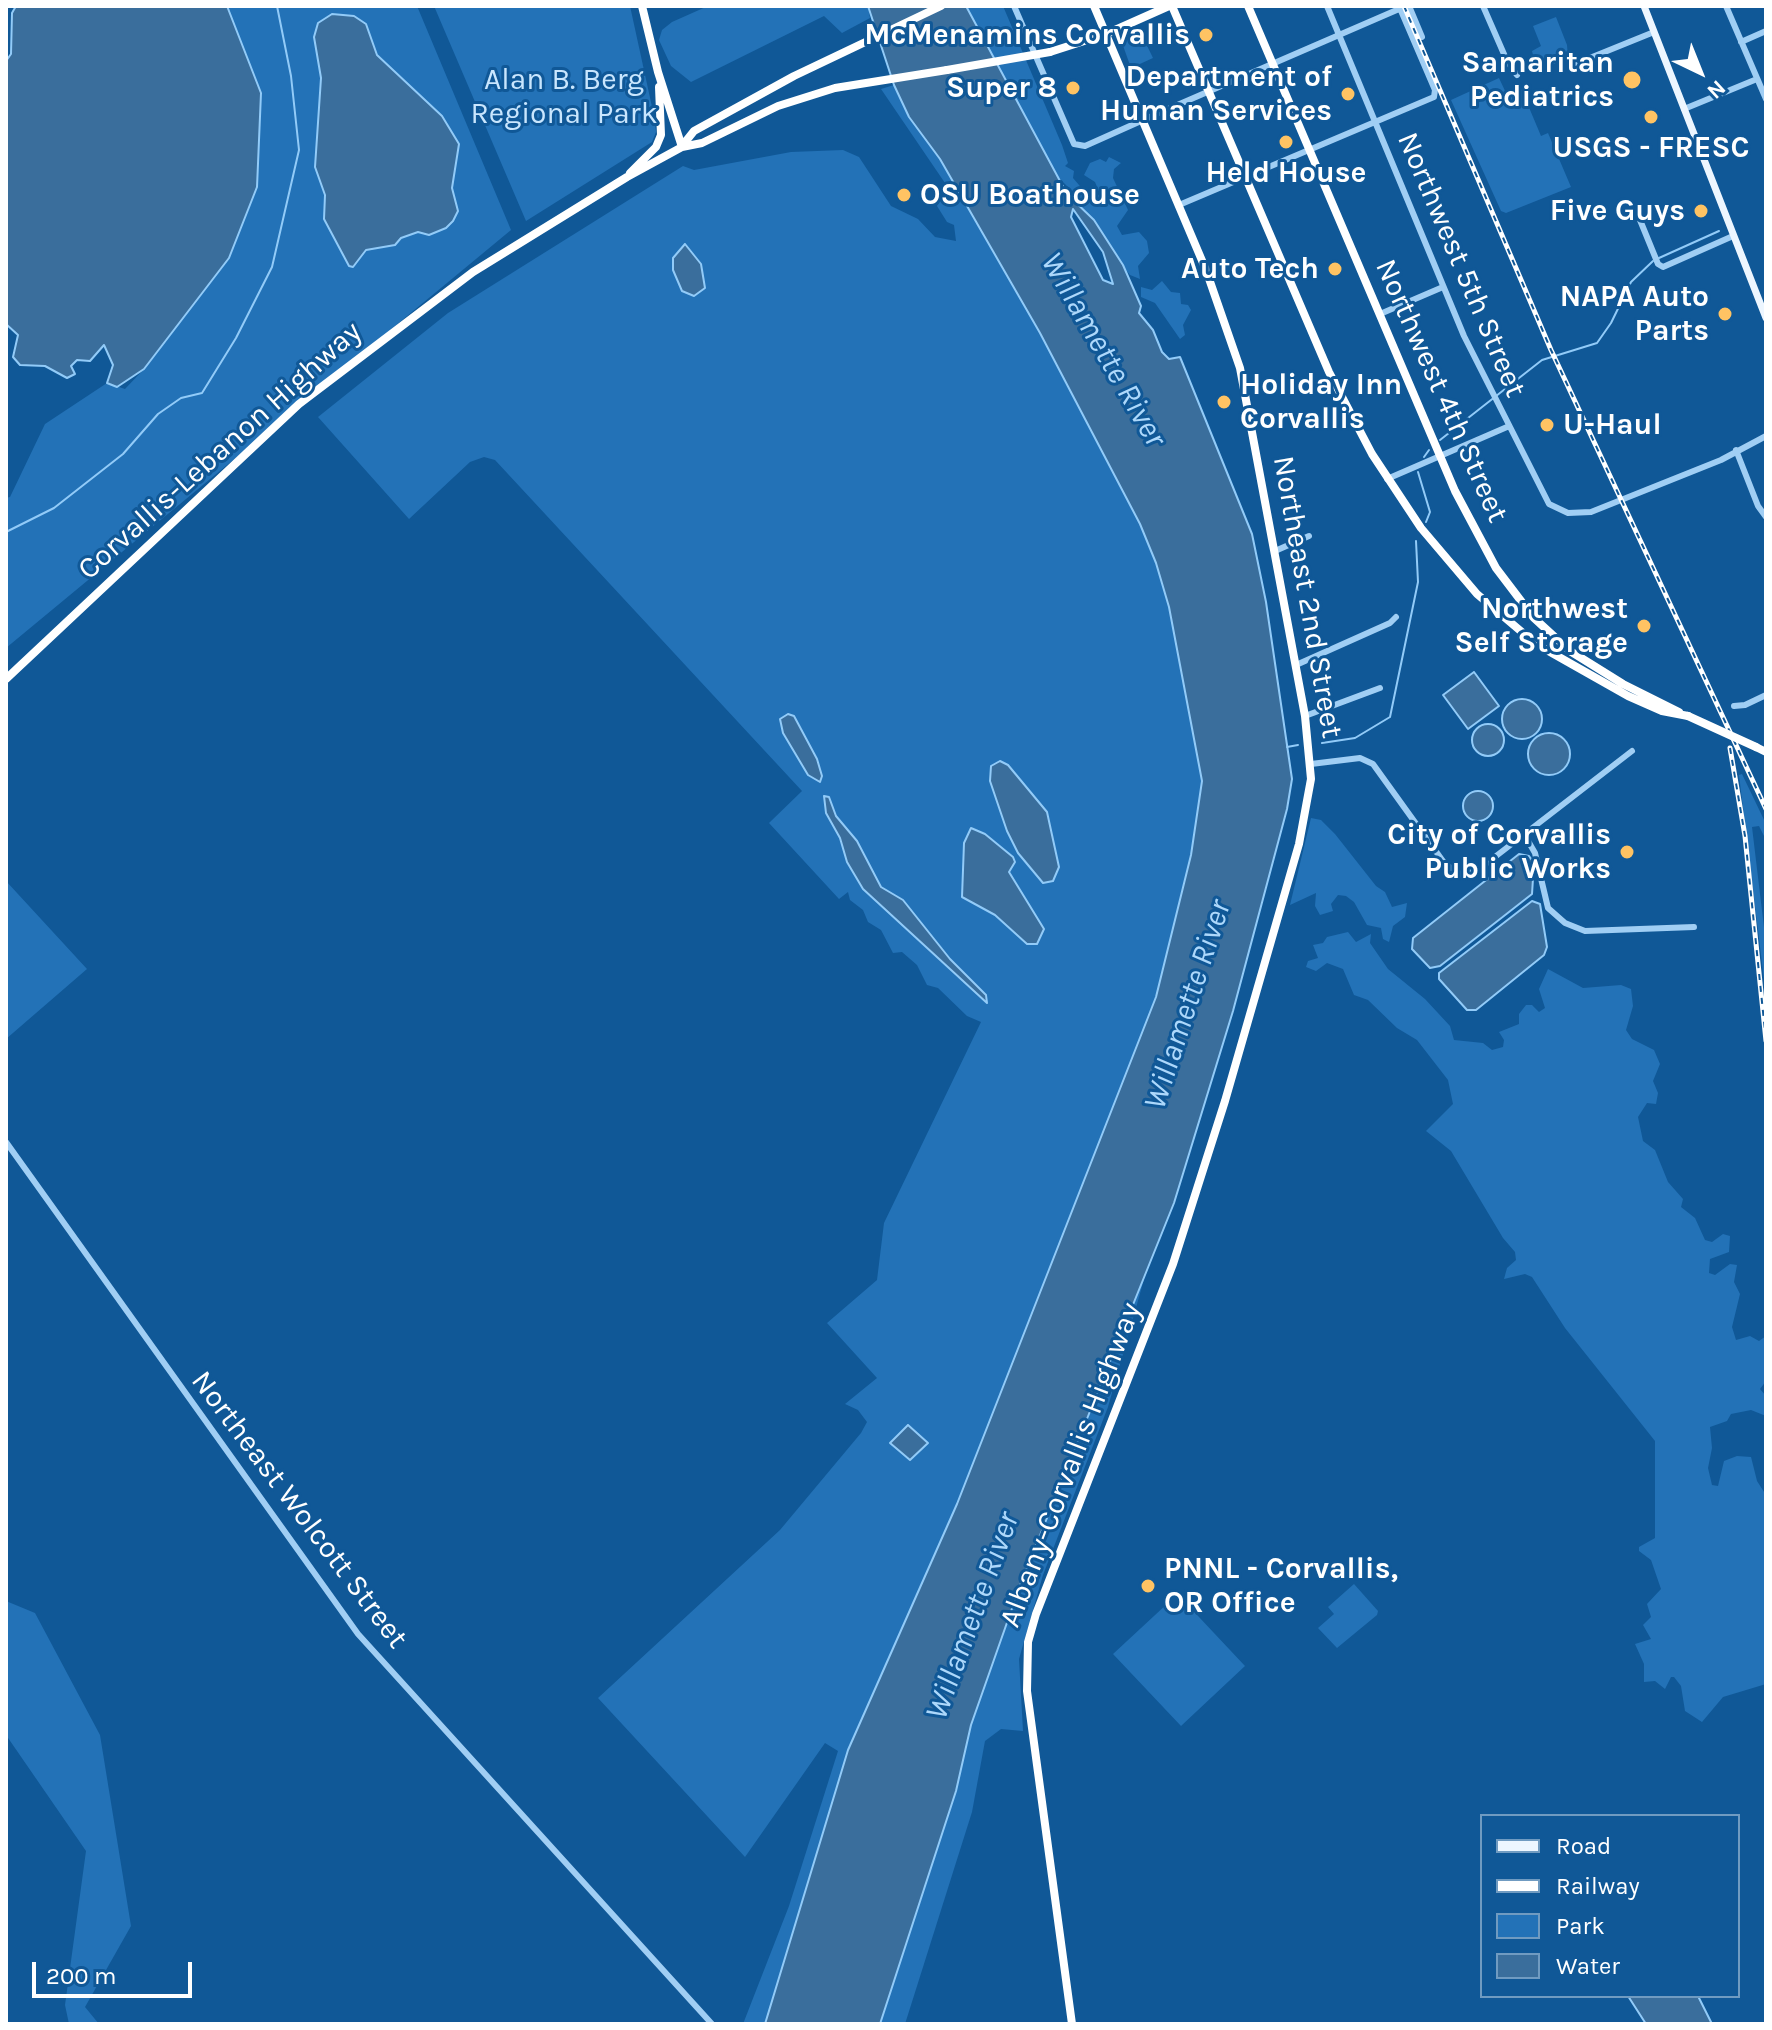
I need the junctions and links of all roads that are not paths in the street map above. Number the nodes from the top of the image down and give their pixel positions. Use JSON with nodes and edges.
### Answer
{"nodes":[{"id":1,"x":642,"y":6,"type":"edge"},
{"id":2,"x":941,"y":6,"type":"edge"},
{"id":3,"x":1014,"y":6,"type":"edge"},
{"id":4,"x":1094,"y":6,"type":"edge"},
{"id":5,"x":1171,"y":6,"type":"edge"},
{"id":6,"x":1248,"y":6,"type":"edge"},
{"id":7,"x":1327,"y":6,"type":"edge"},
{"id":8,"x":1483,"y":6,"type":"edge"},
{"id":9,"x":1644,"y":6,"type":"edge"},
{"id":10,"x":1726,"y":6,"type":"edge"},
{"id":11,"x":1404,"y":7,"type":"edge"},
{"id":12,"x":1766,"y":31,"type":"edge"},
{"id":13,"x":1654,"y":32,"type":"junction"},
{"id":14,"x":1106,"y":34,"type":"junction"},
{"id":15,"x":1339,"y":35,"type":"junction"},
{"id":16,"x":1422,"y":37,"type":"dead end"},
{"id":17,"x":1741,"y":42,"type":"junction"},
{"id":18,"x":1272,"y":63,"type":"junction"},
{"id":19,"x":1575,"y":64,"type":"dead end"},
{"id":20,"x":658,"y":72,"type":"junction"},
{"id":21,"x":1517,"y":75,"type":"dead end"},
{"id":22,"x":1757,"y":79,"type":"junction"},
{"id":23,"x":1209,"y":91,"type":"junction"},
{"id":24,"x":1766,"y":99,"type":"edge"},
{"id":25,"x":1684,"y":109,"type":"junction"},
{"id":26,"x":1143,"y":120,"type":"junction"},
{"id":27,"x":1375,"y":122,"type":"junction"},
{"id":28,"x":682,"y":147,"type":"junction"},
{"id":29,"x":1310,"y":150,"type":"junction"},
{"id":30,"x":627,"y":177,"type":"junction"},
{"id":31,"x":1245,"y":177,"type":"junction"},
{"id":32,"x":1179,"y":205,"type":"junction"},
{"id":33,"x":1640,"y":220,"type":"dead end"},
{"id":34,"x":1733,"y":236,"type":"junction"},
{"id":35,"x":1443,"y":287,"type":"junction"},
{"id":36,"x":1380,"y":314,"type":"junction"},
{"id":37,"x":1766,"y":318,"type":"edge"},
{"id":38,"x":1507,"y":427,"type":"junction"},
{"id":39,"x":1766,"y":436,"type":"edge"},
{"id":40,"x":1736,"y":450,"type":"junction"},
{"id":41,"x":1440,"y":456,"type":"junction"},
{"id":42,"x":1387,"y":479,"type":"junction"},
{"id":43,"x":1766,"y":517,"type":"edge"},
{"id":44,"x":1309,"y":536,"type":"dead end"},
{"id":45,"x":1275,"y":551,"type":"junction"},
{"id":46,"x":1396,"y":617,"type":"dead end"},
{"id":47,"x":1296,"y":665,"type":"junction"},
{"id":48,"x":6,"y":679,"type":"edge"},
{"id":49,"x":1380,"y":688,"type":"dead end"},
{"id":50,"x":1766,"y":695,"type":"edge"},
{"id":51,"x":1734,"y":706,"type":"dead end"},
{"id":52,"x":1305,"y":716,"type":"junction"},
{"id":53,"x":1688,"y":716,"type":"junction"},
{"id":54,"x":1632,"y":751,"type":"dead end"},
{"id":55,"x":1766,"y":752,"type":"edge"},
{"id":56,"x":1311,"y":764,"type":"junction"},
{"id":57,"x":1524,"y":834,"type":"junction"},
{"id":58,"x":1299,"y":844,"type":"joint"},
{"id":59,"x":1694,"y":927,"type":"dead end"},
{"id":60,"x":6,"y":1142,"type":"edge"},
{"id":61,"x":712,"y":2024,"type":"edge"},
{"id":62,"x":1072,"y":2024,"type":"edge"}],
"edges":[{"from":1,"to":20,"type":"highway"},
{"from":2,"to":28,"type":"highway"},
{"from":3,"to":26,"type":"street"},
{"from":4,"to":14,"type":"highway","name":"Northeast 2nd Street"},
{"from":5,"to":14,"type":"highway"},
{"from":5,"to":23,"type":"highway"},
{"from":6,"to":18,"type":"highway","name":"Northwest 4th Street"},
{"from":7,"to":15,"type":"street","name":"Northwest 5th Street"},
{"from":8,"to":21,"type":"street"},
{"from":9,"to":13,"type":"main road"},
{"from":10,"to":17,"type":"street"},
{"from":11,"to":15,"type":"street"},
{"from":11,"to":16,"type":"street"},
{"from":11,"to":27,"type":"street"},
{"from":12,"to":17,"type":"street"},
{"from":13,"to":19,"type":"street"},
{"from":13,"to":25,"type":"main road"},
{"from":14,"to":26,"type":"highway","name":"Northeast 2nd Street"},
{"from":14,"to":28,"type":"highway","bridge":true},
{"from":15,"to":18,"type":"street"},
{"from":15,"to":27,"type":"street","name":"Northwest 5th Street"},
{"from":17,"to":22,"type":"street"},
{"from":18,"to":23,"type":"street"},
{"from":18,"to":29,"type":"highway","name":"Northwest 4th Street"},
{"from":20,"to":28,"type":"highway"},
{"from":20,"to":30,"type":"highway"},
{"from":22,"to":24,"type":"street"},
{"from":22,"to":25,"type":"street"},
{"from":23,"to":26,"type":"street"},
{"from":23,"to":31,"type":"highway"},
{"from":25,"to":34,"type":"main road"},
{"from":26,"to":32,"type":"highway","name":"Northeast 2nd Street"},
{"from":27,"to":29,"type":"street"},
{"from":27,"to":35,"type":"street","name":"Northwest 5th Street"},
{"from":28,"to":30,"type":"highway","name":"Corvallis-Lebanon Highway"},
{"from":29,"to":31,"type":"street"},
{"from":29,"to":36,"type":"highway","name":"Northwest 4th Street"},
{"from":30,"to":48,"type":"highway","name":"Corvallis-Lebanon Highway"},
{"from":31,"to":32,"type":"street"},
{"from":31,"to":42,"type":"highway"},
{"from":32,"to":45,"type":"highway","name":"Northeast 2nd Street"},
{"from":33,"to":34,"type":"street"},
{"from":34,"to":37,"type":"main road"},
{"from":35,"to":36,"type":"street"},
{"from":35,"to":38,"type":"street","name":"Northwest 5th Street"},
{"from":36,"to":41,"type":"highway","name":"Northwest 4th Street"},
{"from":38,"to":40,"type":"street","name":"Northwest 5th Street"},
{"from":38,"to":41,"type":"street"},
{"from":39,"to":40,"type":"street"},
{"from":40,"to":43,"type":"street"},
{"from":41,"to":42,"type":"street"},
{"from":41,"to":53,"type":"highway","name":"Northwest 4th Street"},
{"from":42,"to":53,"type":"highway"},
{"from":44,"to":45,"type":"street"},
{"from":45,"to":47,"type":"highway","name":"Northeast 2nd Street"},
{"from":46,"to":47,"type":"street"},
{"from":47,"to":52,"type":"highway","name":"Northeast 2nd Street"},
{"from":49,"to":52,"type":"street"},
{"from":50,"to":51,"type":"street"},
{"from":52,"to":56,"type":"highway","name":"Northeast 2nd Street"},
{"from":53,"to":55,"type":"highway","bridge":true},
{"from":54,"to":57,"type":"street"},
{"from":56,"to":57,"type":"street"},
{"from":56,"to":58,"type":"highway","name":"Northeast 2nd Street"},
{"from":57,"to":59,"type":"street"},
{"from":58,"to":62,"type":"highway","name":"Albany-Corvallis Highway"},
{"from":60,"to":61,"type":"street","name":"Northeast Wolcott Street"}]}
